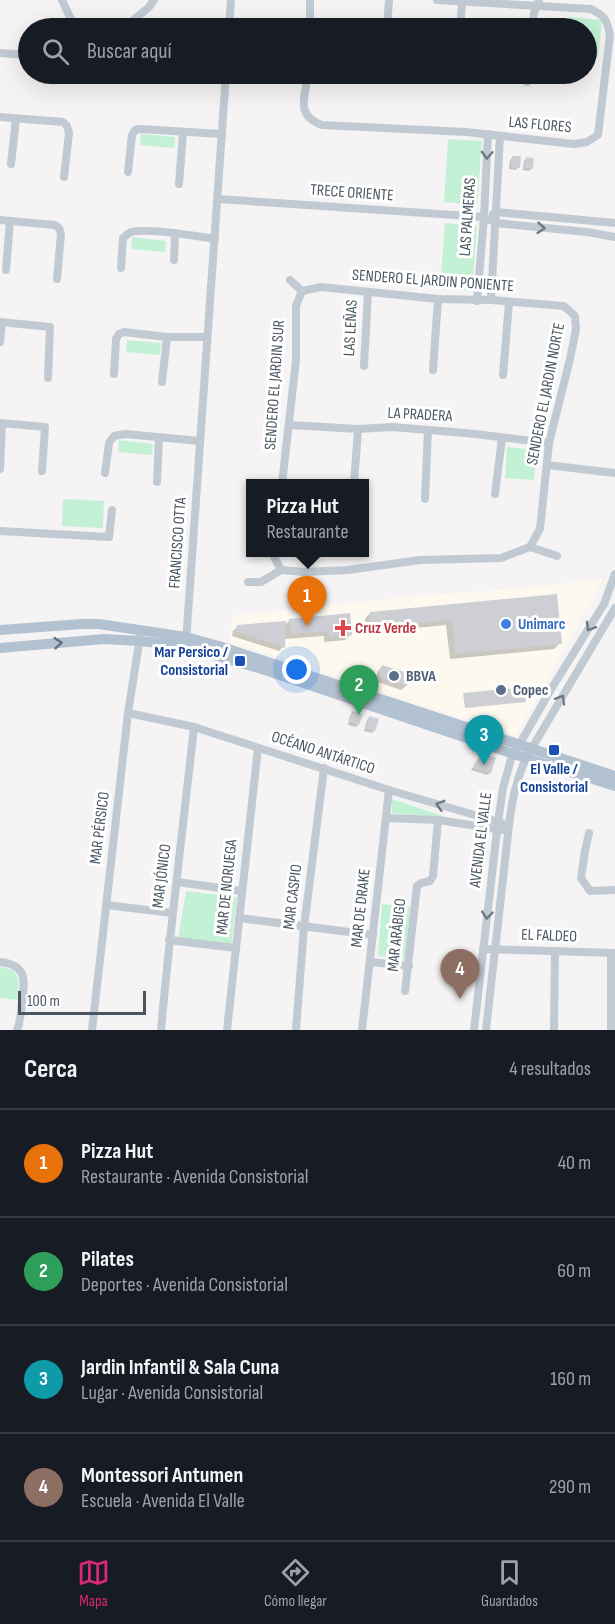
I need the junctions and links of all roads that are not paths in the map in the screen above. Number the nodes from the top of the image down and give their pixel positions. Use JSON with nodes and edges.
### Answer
{"nodes":[{"id":1,"x":62,"y":0,"type":"edge"},
{"id":2,"x":154,"y":0,"type":"edge"},
{"id":3,"x":231,"y":0,"type":"edge"},
{"id":4,"x":310,"y":0,"type":"edge"},
{"id":5,"x":389,"y":0,"type":"edge"},
{"id":6,"x":437,"y":0,"type":"edge"},
{"id":7,"x":462,"y":2,"type":"junction"},
{"id":8,"x":538,"y":3,"type":"edge"},
{"id":9,"x":70,"y":18,"type":"edge"},
{"id":10,"x":140,"y":18,"type":"edge"},
{"id":11,"x":230,"y":18,"type":"edge"},
{"id":12,"x":310,"y":18,"type":"edge"},
{"id":13,"x":388,"y":18,"type":"edge"},
{"id":14,"x":461,"y":18,"type":"edge"},
{"id":15,"x":533,"y":18,"type":"edge"},
{"id":16,"x":612,"y":36,"type":"edge"},
{"id":17,"x":0,"y":53,"type":"edge"},
{"id":18,"x":18,"y":54,"type":"edge"},
{"id":19,"x":225,"y":84,"type":"edge"},
{"id":20,"x":307,"y":84,"type":"edge"},
{"id":21,"x":0,"y":117,"type":"edge"},
{"id":22,"x":16,"y":119,"type":"junction"},
{"id":23,"x":183,"y":133,"type":"junction"},
{"id":24,"x":488,"y":134,"type":"junction"},
{"id":25,"x":222,"y":135,"type":"junction"},
{"id":26,"x":500,"y":136,"type":"junction"},
{"id":27,"x":11,"y":164,"type":"dead end"},
{"id":28,"x":128,"y":172,"type":"dead end"},
{"id":29,"x":64,"y":177,"type":"dead end"},
{"id":30,"x":179,"y":184,"type":"dead end"},
{"id":31,"x":218,"y":199,"type":"junction"},
{"id":32,"x":496,"y":212,"type":"junction"},
{"id":33,"x":484,"y":217,"type":"junction"},
{"id":34,"x":5,"y":221,"type":"edge"},
{"id":35,"x":496,"y":223,"type":"junction"},
{"id":36,"x":615,"y":223,"type":"edge"},
{"id":37,"x":175,"y":233,"type":"junction"},
{"id":38,"x":615,"y":237,"type":"edge"},
{"id":39,"x":215,"y":239,"type":"junction"},
{"id":40,"x":174,"y":260,"type":"dead end"},
{"id":41,"x":121,"y":268,"type":"dead end"},
{"id":42,"x":6,"y":270,"type":"dead end"},
{"id":43,"x":57,"y":279,"type":"dead end"},
{"id":44,"x":290,"y":280,"type":"dead end"},
{"id":45,"x":302,"y":291,"type":"junction"},
{"id":46,"x":368,"y":292,"type":"junction"},
{"id":47,"x":438,"y":299,"type":"junction"},
{"id":48,"x":491,"y":300,"type":"junction"},
{"id":49,"x":477,"y":301,"type":"junction"},
{"id":50,"x":510,"y":302,"type":"junction"},
{"id":51,"x":575,"y":316,"type":"joint"},
{"id":52,"x":1,"y":322,"type":"edge"},
{"id":53,"x":207,"y":336,"type":"junction"},
{"id":54,"x":167,"y":337,"type":"junction"},
{"id":55,"x":0,"y":342,"type":"edge"},
{"id":56,"x":364,"y":366,"type":"dead end"},
{"id":57,"x":433,"y":370,"type":"dead end"},
{"id":58,"x":114,"y":375,"type":"dead end"},
{"id":59,"x":503,"y":375,"type":"dead end"},
{"id":60,"x":48,"y":378,"type":"dead end"},
{"id":61,"x":162,"y":382,"type":"dead end"},
{"id":62,"x":1,"y":423,"type":"edge"},
{"id":63,"x":289,"y":425,"type":"junction"},
{"id":64,"x":358,"y":429,"type":"junction"},
{"id":65,"x":428,"y":430,"type":"junction"},
{"id":66,"x":159,"y":437,"type":"junction"},
{"id":67,"x":502,"y":438,"type":"junction"},
{"id":68,"x":200,"y":441,"type":"junction"},
{"id":69,"x":549,"y":443,"type":"junction"},
{"id":70,"x":547,"y":465,"type":"junction"},
{"id":71,"x":0,"y":469,"type":"edge"},
{"id":72,"x":42,"y":471,"type":"dead end"},
{"id":73,"x":105,"y":473,"type":"dead end"},
{"id":74,"x":615,"y":473,"type":"edge"},
{"id":75,"x":282,"y":479,"type":"edge"},
{"id":76,"x":354,"y":479,"type":"edge"},
{"id":77,"x":157,"y":482,"type":"dead end"},
{"id":78,"x":495,"y":494,"type":"dead end"},
{"id":79,"x":425,"y":499,"type":"dead end"},
{"id":80,"x":112,"y":510,"type":"dead end"},
{"id":81,"x":0,"y":531,"type":"edge"},
{"id":82,"x":530,"y":547,"type":"junction"},
{"id":83,"x":558,"y":556,"type":"dead end"},
{"id":84,"x":274,"y":557,"type":"edge"},
{"id":85,"x":281,"y":570,"type":"junction"},
{"id":86,"x":615,"y":574,"type":"edge"},
{"id":87,"x":248,"y":582,"type":"dead end"},
{"id":88,"x":615,"y":608,"type":"edge"},
{"id":89,"x":0,"y":630,"type":"edge"},
{"id":90,"x":140,"y":636,"type":"junction"},
{"id":91,"x":186,"y":642,"type":"junction"},
{"id":92,"x":0,"y":648,"type":"edge"},
{"id":93,"x":128,"y":713,"type":"junction"},
{"id":94,"x":194,"y":727,"type":"junction"},
{"id":95,"x":258,"y":748,"type":"junction"},
{"id":96,"x":516,"y":750,"type":"junction"},
{"id":97,"x":529,"y":754,"type":"junction"},
{"id":98,"x":324,"y":768,"type":"junction"},
{"id":99,"x":615,"y":776,"type":"edge"},
{"id":100,"x":615,"y":786,"type":"edge"},
{"id":101,"x":388,"y":790,"type":"junction"},
{"id":102,"x":386,"y":818,"type":"junction"},
{"id":103,"x":438,"y":820,"type":"junction"},
{"id":104,"x":497,"y":825,"type":"junction"},
{"id":105,"x":508,"y":828,"type":"junction"},
{"id":106,"x":589,"y":833,"type":"dead end"},
{"id":107,"x":177,"y":882,"type":"junction"},
{"id":108,"x":615,"y":890,"type":"edge"},
{"id":109,"x":242,"y":891,"type":"junction"},
{"id":110,"x":106,"y":905,"type":"junction"},
{"id":111,"x":172,"y":913,"type":"junction"},
{"id":112,"x":239,"y":918,"type":"junction"},
{"id":113,"x":304,"y":927,"type":"junction"},
{"id":114,"x":373,"y":935,"type":"junction"},
{"id":115,"x":169,"y":940,"type":"junction"},
{"id":116,"x":236,"y":948,"type":"junction"},
{"id":117,"x":483,"y":949,"type":"junction"},
{"id":118,"x":495,"y":950,"type":"junction"},
{"id":119,"x":555,"y":951,"type":"junction"},
{"id":120,"x":613,"y":953,"type":"edge"},
{"id":121,"x":0,"y":962,"type":"edge"},
{"id":122,"x":370,"y":962,"type":"junction"},
{"id":123,"x":409,"y":966,"type":"junction"},
{"id":124,"x":405,"y":991,"type":"dead end"},
{"id":125,"x":17,"y":1030,"type":"edge"},
{"id":126,"x":92,"y":1030,"type":"edge"},
{"id":127,"x":161,"y":1030,"type":"edge"},
{"id":128,"x":227,"y":1030,"type":"edge"},
{"id":129,"x":296,"y":1030,"type":"edge"},
{"id":130,"x":362,"y":1030,"type":"edge"},
{"id":131,"x":474,"y":1030,"type":"edge"},
{"id":132,"x":486,"y":1030,"type":"edge"},
{"id":133,"x":554,"y":1030,"type":"edge"},
{"id":134,"x":611,"y":1030,"type":"edge"}],
"edges":[{"from":1,"to":9,"type":"street"},
{"from":2,"to":10,"type":"street"},
{"from":3,"to":11,"type":"street"},
{"from":4,"to":12,"type":"street"},
{"from":5,"to":13,"type":"street"},
{"from":6,"to":7,"type":"street","name":"LAS FLORES"},
{"from":7,"to":8,"type":"street","name":"LAS FLORES"},
{"from":7,"to":14,"type":"street"},
{"from":8,"to":15,"type":"street"},
{"from":8,"to":16,"type":"street","name":"LAS FLORES"},
{"from":16,"to":26,"type":"street","name":"LAS FLORES"},
{"from":17,"to":18,"type":"street"},
{"from":19,"to":25,"type":"street","name":"FRANCISCO OTTA"},
{"from":20,"to":24,"type":"street","name":"LAS FLORES"},
{"from":21,"to":22,"type":"street"},
{"from":22,"to":27,"type":"street"},
{"from":22,"to":29,"type":"street"},
{"from":23,"to":25,"type":"street"},
{"from":23,"to":28,"type":"street"},
{"from":23,"to":30,"type":"street"},
{"from":24,"to":26,"type":"street","name":"LAS FLORES"},
{"from":24,"to":33,"type":"street","name":"LAS PALMERAS","one_way":true},
{"from":25,"to":31,"type":"street","name":"FRANCISCO OTTA"},
{"from":26,"to":32,"type":"street","name":"LAS PALMERAS"},
{"from":31,"to":33,"type":"street","name":"TRECE ORIENTE"},
{"from":31,"to":39,"type":"street","name":"FRANCISCO OTTA"},
{"from":32,"to":33,"type":"street","name":"TRECE ORIENTE"},
{"from":32,"to":35,"type":"street","name":"LAS PALMERAS"},
{"from":32,"to":36,"type":"street","name":"TRECE ORIENTE"},
{"from":33,"to":35,"type":"street","name":"TRECE ORIENTE"},
{"from":33,"to":49,"type":"street","name":"LAS PALMERAS"},
{"from":34,"to":42,"type":"street"},
{"from":34,"to":43,"type":"street"},
{"from":35,"to":38,"type":"street","name":"TRECE ORIENTE","one_way":true},
{"from":35,"to":48,"type":"street","name":"LAS PALMERAS"},
{"from":37,"to":39,"type":"street"},
{"from":37,"to":40,"type":"street"},
{"from":37,"to":41,"type":"street"},
{"from":39,"to":53,"type":"street","name":"FRANCISCO OTTA"},
{"from":44,"to":45,"type":"street"},
{"from":45,"to":46,"type":"street","name":"SENDERO EL JARDIN PONIENTE"},
{"from":45,"to":63,"type":"street","name":"SENDERO EL JARDIN SUR"},
{"from":46,"to":47,"type":"street","name":"SENDERO EL JARDIN PONIENTE"},
{"from":46,"to":56,"type":"street","name":"LAS LEÑAS"},
{"from":47,"to":49,"type":"street","name":"SENDERO EL JARDIN PONIENTE"},
{"from":47,"to":57,"type":"street"},
{"from":48,"to":49,"type":"street","name":"SENDERO EL JARDIN PONIENTE"},
{"from":48,"to":50,"type":"street","name":"SENDERO EL JARDIN PONIENTE"},
{"from":50,"to":51,"type":"street","name":"SENDERO EL JARDIN PONIENTE"},
{"from":50,"to":59,"type":"street"},
{"from":51,"to":69,"type":"street","name":"SENDERO EL JARDIN NORTE"},
{"from":52,"to":55,"type":"street"},
{"from":52,"to":60,"type":"street"},
{"from":53,"to":54,"type":"street"},
{"from":53,"to":68,"type":"street","name":"FRANCISCO OTTA"},
{"from":54,"to":58,"type":"street"},
{"from":54,"to":61,"type":"street"},
{"from":62,"to":71,"type":"street"},
{"from":62,"to":72,"type":"street"},
{"from":63,"to":64,"type":"street","name":"LA PRADERA"},
{"from":63,"to":75,"type":"street","name":"SENDERO EL JARDIN SUR"},
{"from":64,"to":65,"type":"street","name":"LA PRADERA"},
{"from":64,"to":76,"type":"street"},
{"from":65,"to":67,"type":"street","name":"LA PRADERA"},
{"from":65,"to":79,"type":"street"},
{"from":66,"to":68,"type":"street"},
{"from":66,"to":73,"type":"street"},
{"from":66,"to":77,"type":"street"},
{"from":67,"to":69,"type":"street","name":"LA PRADERA"},
{"from":67,"to":78,"type":"street"},
{"from":68,"to":91,"type":"street","name":"FRANCISCO OTTA"},
{"from":69,"to":70,"type":"street","name":"SENDERO EL JARDIN NORTE"},
{"from":70,"to":74,"type":"street"},
{"from":70,"to":82,"type":"street","name":"SENDERO EL JARDIN NORTE"},
{"from":80,"to":81,"type":"street"},
{"from":82,"to":83,"type":"street"},
{"from":82,"to":85,"type":"street"},
{"from":84,"to":85,"type":"street"},
{"from":85,"to":87,"type":"street"},
{"from":86,"to":96,"type":"street","name":"AVENIDA EL VALLE","one_way":true},
{"from":97,"to":88,"type":"street","name":"AVENIDA EL VALLE","one_way":true},
{"from":89,"to":90,"type":"main road"},
{"from":90,"to":91,"type":"main road"},
{"from":92,"to":90,"type":"main road","one_way":true},
{"from":90,"to":93,"type":"street","name":"MAR PÉRSICO"},
{"from":91,"to":96,"type":"main road"},
{"from":93,"to":94,"type":"street","name":"OCÉANO ANTÁRTICO"},
{"from":93,"to":110,"type":"street","name":"MAR PÉRSICO"},
{"from":94,"to":95,"type":"street","name":"OCÉANO ANTÁRTICO"},
{"from":94,"to":107,"type":"street","name":"MAR JÓNICO"},
{"from":95,"to":98,"type":"street","name":"OCÉANO ANTÁRTICO"},
{"from":95,"to":109,"type":"street","name":"MAR DE NORUEGA"},
{"from":96,"to":97,"type":"main road"},
{"from":96,"to":104,"type":"street","name":"AVENIDA EL VALLE"},
{"from":97,"to":99,"type":"main road"},
{"from":97,"to":100,"type":"main road"},
{"from":97,"to":105,"type":"street","name":"AVENIDA EL VALLE"},
{"from":98,"to":101,"type":"street","name":"OCÉANO ANTÁRTICO"},
{"from":98,"to":113,"type":"street","name":"MAR CASPIO"},
{"from":101,"to":102,"type":"street","name":"MAR DE DRAKE"},
{"from":104,"to":101,"type":"street","name":"OCÉANO ANTÁRTICO","one_way":true},
{"from":102,"to":103,"type":"street","name":"OCÉANO ANTÁRTICO"},
{"from":102,"to":114,"type":"street","name":"MAR DE DRAKE"},
{"from":103,"to":104,"type":"street","name":"OCÉANO ANTÁRTICO"},
{"from":103,"to":123,"type":"street","name":"MAR ARÁBIGO"},
{"from":104,"to":105,"type":"street","name":"OCÉANO ANTÁRTICO"},
{"from":104,"to":117,"type":"street","name":"AVENIDA EL VALLE","one_way":true},
{"from":105,"to":118,"type":"street","name":"AVENIDA EL VALLE"},
{"from":106,"to":108,"type":"street"},
{"from":107,"to":109,"type":"street"},
{"from":107,"to":111,"type":"street","name":"MAR JÓNICO"},
{"from":109,"to":112,"type":"street","name":"MAR DE NORUEGA"},
{"from":110,"to":111,"type":"street"},
{"from":110,"to":126,"type":"street","name":"MAR PÉRSICO"},
{"from":111,"to":115,"type":"street","name":"MAR JÓNICO"},
{"from":112,"to":113,"type":"street"},
{"from":112,"to":116,"type":"street","name":"MAR DE NORUEGA"},
{"from":113,"to":114,"type":"street"},
{"from":113,"to":129,"type":"street","name":"MAR CASPIO"},
{"from":114,"to":122,"type":"street","name":"MAR DE DRAKE"},
{"from":115,"to":116,"type":"street"},
{"from":115,"to":127,"type":"street","name":"MAR JÓNICO"},
{"from":116,"to":128,"type":"street","name":"MAR DE NORUEGA"},
{"from":117,"to":118,"type":"street","name":"EL FALDEO"},
{"from":117,"to":131,"type":"street","name":"AVENIDA EL VALLE"},
{"from":118,"to":119,"type":"street","name":"EL FALDEO"},
{"from":118,"to":132,"type":"street","name":"AVENIDA EL VALLE"},
{"from":119,"to":120,"type":"street","name":"EL FALDEO"},
{"from":119,"to":133,"type":"street"},
{"from":120,"to":134,"type":"street"},
{"from":121,"to":125,"type":"street"},
{"from":122,"to":123,"type":"street"},
{"from":122,"to":130,"type":"street","name":"MAR DE DRAKE"},
{"from":123,"to":124,"type":"street","name":"MAR ARÁBIGO"}]}
